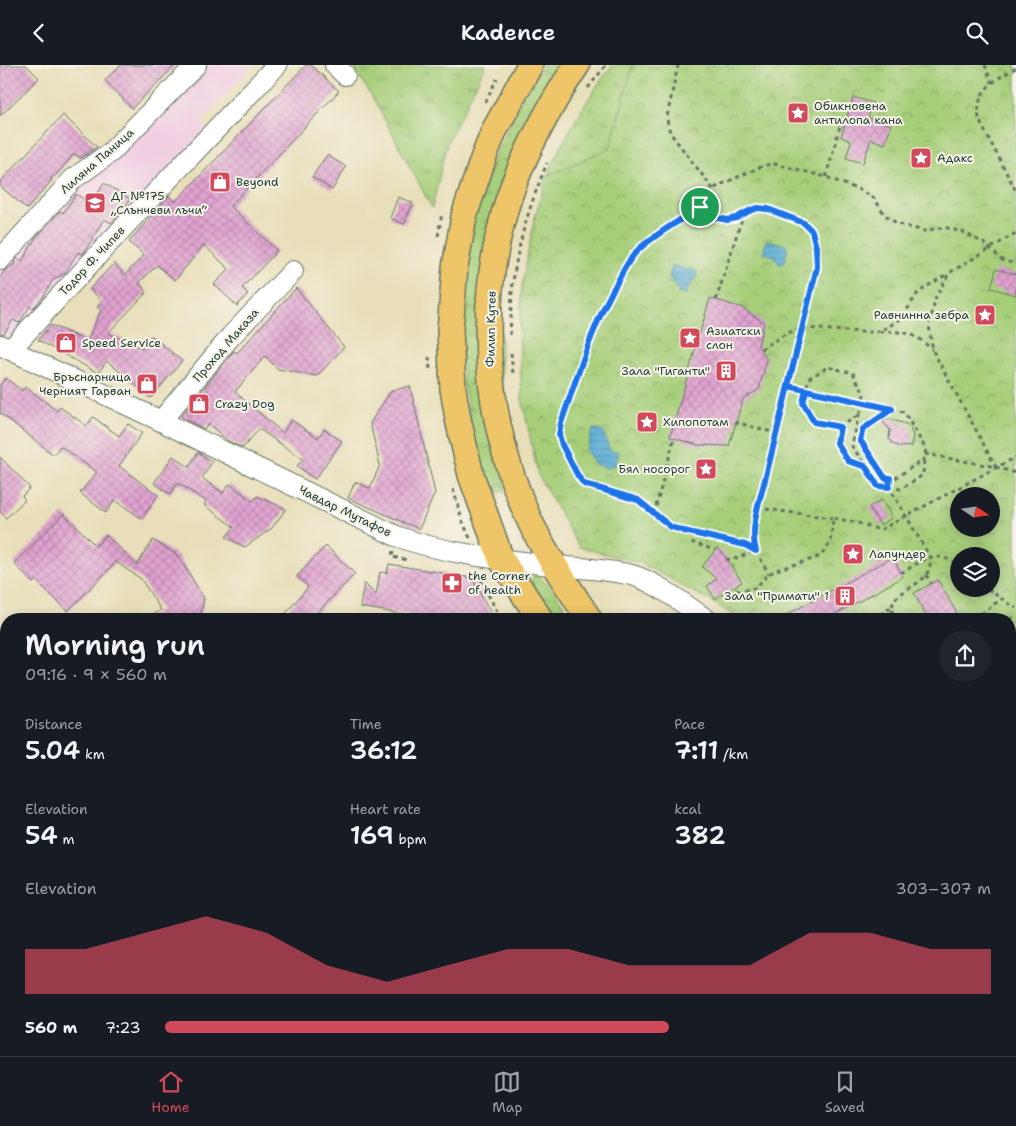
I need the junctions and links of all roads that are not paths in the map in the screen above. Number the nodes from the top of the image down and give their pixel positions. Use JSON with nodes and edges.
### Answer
{"nodes":[{"id":1,"x":196,"y":65,"type":"edge"},
{"id":2,"x":277,"y":65,"type":"edge"},
{"id":3,"x":530,"y":65,"type":"edge"},
{"id":4,"x":577,"y":65,"type":"edge"},
{"id":5,"x":0,"y":260,"type":"edge"},
{"id":6,"x":292,"y":271,"type":"dead end"},
{"id":7,"x":5,"y":347,"type":"edge"},
{"id":8,"x":162,"y":421,"type":"junction"},
{"id":9,"x":502,"y":559,"type":"junction"},
{"id":10,"x":553,"y":565,"type":"junction"},
{"id":11,"x":536,"y":613,"type":"edge"},
{"id":12,"x":585,"y":613,"type":"edge"},
{"id":13,"x":697,"y":613,"type":"edge"}],
"edges":[{"from":1,"to":5,"type":"street","name":"Лиляна Паница"},
{"from":2,"to":7,"type":"street","name":"Тодор Ф. Чипев"},
{"from":3,"to":9,"type":"main road"},
{"from":4,"to":10,"type":"main road","name":"Филип Кутев"},
{"from":6,"to":8,"type":"street","name":"Проход Маказа"},
{"from":7,"to":8,"type":"street","name":"Чавдар Мутафов"},
{"from":8,"to":9,"type":"street","name":"Чавдар Мутафов"},
{"from":9,"to":10,"type":"street","name":"Чавдар Мутафов"},
{"from":9,"to":11,"type":"main road"},
{"from":10,"to":12,"type":"main road","name":"Филип Кутев"},
{"from":10,"to":13,"type":"street","name":"Чавдар Мутафов"}]}
